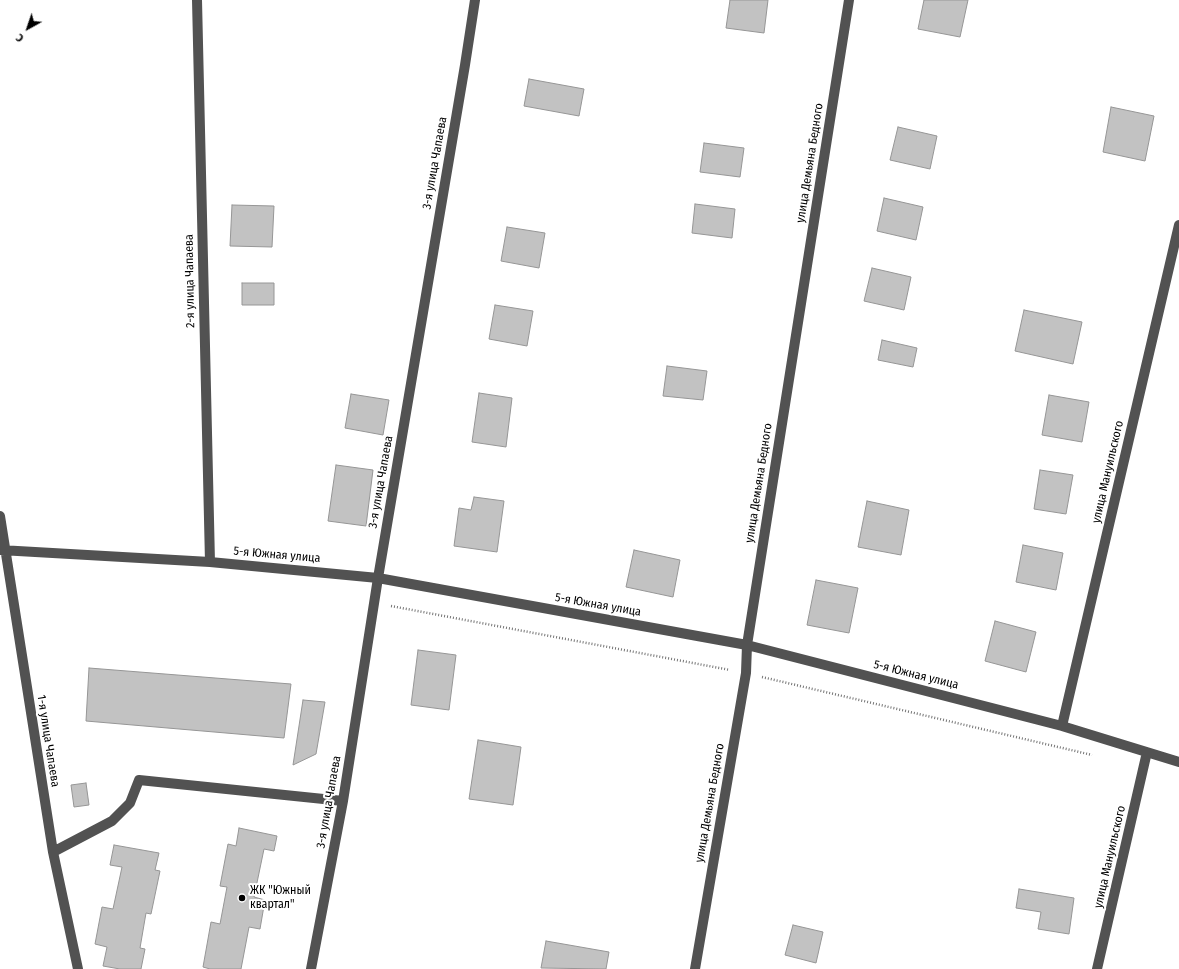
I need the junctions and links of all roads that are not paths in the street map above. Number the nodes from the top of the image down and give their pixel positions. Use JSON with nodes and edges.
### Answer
{"nodes":[{"id":1,"x":197,"y":0,"type":"edge"},
{"id":2,"x":474,"y":0,"type":"edge"},
{"id":3,"x":849,"y":0,"type":"edge"},
{"id":4,"x":1179,"y":225,"type":"edge"},
{"id":5,"x":0,"y":516,"type":"edge"},
{"id":6,"x":3,"y":550,"type":"edge"},
{"id":7,"x":210,"y":562,"type":"junction"},
{"id":8,"x":378,"y":578,"type":"junction"},
{"id":9,"x":747,"y":645,"type":"junction"},
{"id":10,"x":1062,"y":726,"type":"junction"},
{"id":11,"x":1147,"y":752,"type":"junction"},
{"id":12,"x":1179,"y":762,"type":"edge"},
{"id":13,"x":343,"y":801,"type":"junction"},
{"id":14,"x":53,"y":852,"type":"junction"},
{"id":15,"x":78,"y":969,"type":"edge"},
{"id":16,"x":311,"y":969,"type":"edge"},
{"id":17,"x":695,"y":969,"type":"edge"},
{"id":18,"x":1097,"y":969,"type":"edge"}],
"edges":[{"from":1,"to":7,"type":"street","name":"2-я улица Чапаева"},
{"from":2,"to":8,"type":"street","name":"3-я улица Чапаева"},
{"from":3,"to":9,"type":"street","name":"улица Демьяна Бедного"},
{"from":4,"to":10,"type":"street","name":"улица Мануильского"},
{"from":5,"to":6,"type":"street","name":"1-я улица Чапаева"},
{"from":6,"to":7,"type":"street","name":"5-я Южная улица"},
{"from":6,"to":14,"type":"street","name":"1-я улица Чапаева"},
{"from":7,"to":8,"type":"street","name":"5-я Южная улица"},
{"from":8,"to":9,"type":"street","name":"5-я Южная улица"},
{"from":8,"to":13,"type":"street","name":"3-я улица Чапаева"},
{"from":9,"to":10,"type":"street","name":"5-я Южная улица"},
{"from":9,"to":17,"type":"street","name":"улица Демьяна Бедного"},
{"from":10,"to":11,"type":"street","name":"5-я Южная улица"},
{"from":11,"to":12,"type":"street","name":"5-я Южная улица"},
{"from":11,"to":18,"type":"street","name":"улица Мануильского"},
{"from":13,"to":14,"type":"street"},
{"from":13,"to":16,"type":"street","name":"3-я улица Чапаева"},
{"from":14,"to":15,"type":"street","name":"1-я улица Чапаева"}]}
